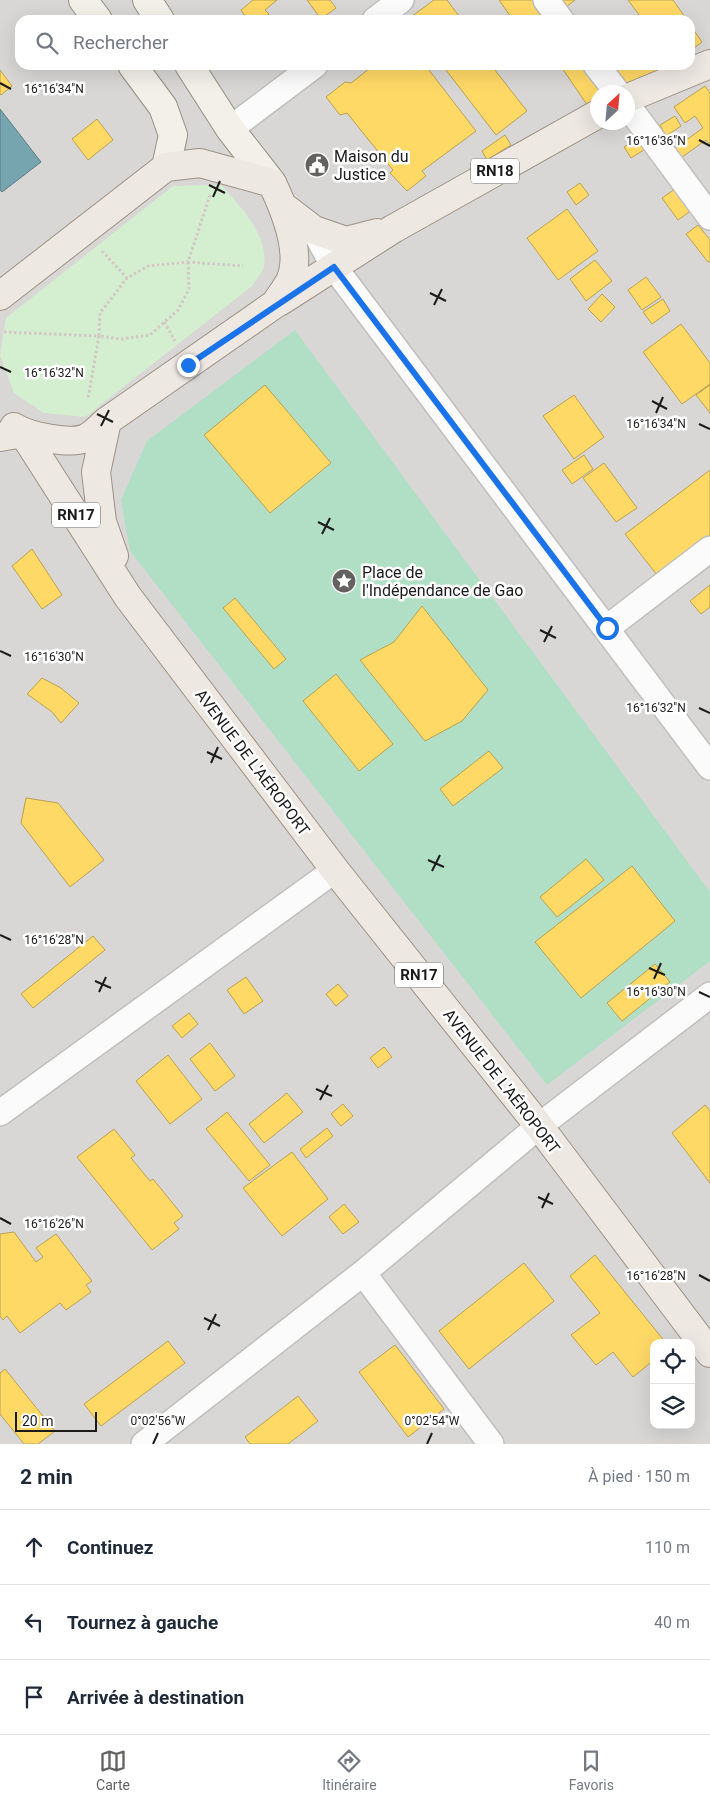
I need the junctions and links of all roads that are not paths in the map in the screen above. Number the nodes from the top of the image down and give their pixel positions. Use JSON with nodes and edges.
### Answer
{"nodes":[{"id":1,"x":83,"y":0,"type":"edge"},
{"id":2,"x":147,"y":0,"type":"edge"},
{"id":3,"x":401,"y":0,"type":"edge"},
{"id":4,"x":546,"y":0,"type":"edge"},
{"id":5,"x":94,"y":15,"type":"edge"},
{"id":6,"x":157,"y":15,"type":"edge"},
{"id":7,"x":382,"y":15,"type":"edge"},
{"id":8,"x":557,"y":15,"type":"edge"},
{"id":9,"x":710,"y":64,"type":"edge"},
{"id":10,"x":136,"y":70,"type":"edge"},
{"id":11,"x":192,"y":70,"type":"edge"},
{"id":12,"x":308,"y":70,"type":"edge"},
{"id":13,"x":600,"y":70,"type":"edge"},
{"id":14,"x":612,"y":85,"type":"edge"},
{"id":15,"x":635,"y":95,"type":"edge"},
{"id":16,"x":635,"y":115,"type":"edge"},
{"id":17,"x":590,"y":118,"type":"edge"},
{"id":18,"x":230,"y":129,"type":"junction"},
{"id":19,"x":166,"y":167,"type":"junction"},
{"id":20,"x":272,"y":183,"type":"junction"},
{"id":21,"x":285,"y":208,"type":"junction"},
{"id":22,"x":710,"y":217,"type":"edge"},
{"id":23,"x":393,"y":229,"type":"junction"},
{"id":24,"x":314,"y":230,"type":"junction"},
{"id":25,"x":334,"y":267,"type":"junction"},
{"id":26,"x":0,"y":296,"type":"edge"},
{"id":27,"x":276,"y":304,"type":"junction"},
{"id":28,"x":97,"y":415,"type":"junction"},
{"id":29,"x":0,"y":418,"type":"edge"},
{"id":30,"x":12,"y":435,"type":"edge"},
{"id":31,"x":710,"y":549,"type":"edge"},
{"id":32,"x":128,"y":597,"type":"junction"},
{"id":33,"x":607,"y":628,"type":"junction"},
{"id":34,"x":710,"y":768,"type":"edge"},
{"id":35,"x":335,"y":870,"type":"junction"},
{"id":36,"x":710,"y":995,"type":"edge"},
{"id":37,"x":0,"y":1113,"type":"edge"},
{"id":38,"x":539,"y":1126,"type":"junction"},
{"id":39,"x":363,"y":1272,"type":"junction"},
{"id":40,"x":710,"y":1353,"type":"edge"},
{"id":41,"x":144,"y":1444,"type":"edge"},
{"id":42,"x":491,"y":1444,"type":"edge"}],
"edges":[{"from":1,"to":5,"type":"street"},
{"from":2,"to":6,"type":"street"},
{"from":3,"to":7,"type":"street"},
{"from":4,"to":8,"type":"street"},
{"from":9,"to":15,"type":"main road"},
{"from":10,"to":19,"type":"street"},
{"from":11,"to":18,"type":"street"},
{"from":12,"to":18,"type":"street"},
{"from":13,"to":14,"type":"street"},
{"from":16,"to":22,"type":"street"},
{"from":17,"to":23,"type":"main road","number":"RN18"},
{"from":18,"to":20,"type":"street"},
{"from":19,"to":20,"type":"main road"},
{"from":19,"to":26,"type":"main road"},
{"from":20,"to":21,"type":"main road"},
{"from":21,"to":24,"type":"main road","number":"RN18"},
{"from":21,"to":27,"type":"main road"},
{"from":23,"to":24,"type":"main road","number":"RN18"},
{"from":23,"to":25,"type":"main road","number":"RN18"},
{"from":24,"to":25,"type":"street"},
{"from":25,"to":27,"type":"main road","number":"RN18"},
{"from":25,"to":33,"type":"street"},
{"from":27,"to":28,"type":"main road"},
{"from":28,"to":30,"type":"main road"},
{"from":28,"to":32,"type":"main road","number":"RN17"},
{"from":29,"to":30,"type":"main road"},
{"from":30,"to":32,"type":"main road","number":"RN17"},
{"from":31,"to":33,"type":"street"},
{"from":32,"to":35,"type":"main road","name":"AVENUE DE L'AÉROPORT","number":"RN17"},
{"from":33,"to":34,"type":"street"},
{"from":35,"to":37,"type":"street"},
{"from":35,"to":38,"type":"main road","name":"AVENUE DE L'AÉROPORT","number":"RN17"},
{"from":36,"to":38,"type":"street"},
{"from":38,"to":39,"type":"street"},
{"from":38,"to":40,"type":"main road","name":"AVENUE DE L'AÉROPORT","number":"RN17"},
{"from":39,"to":41,"type":"street"},
{"from":39,"to":42,"type":"street"}]}
